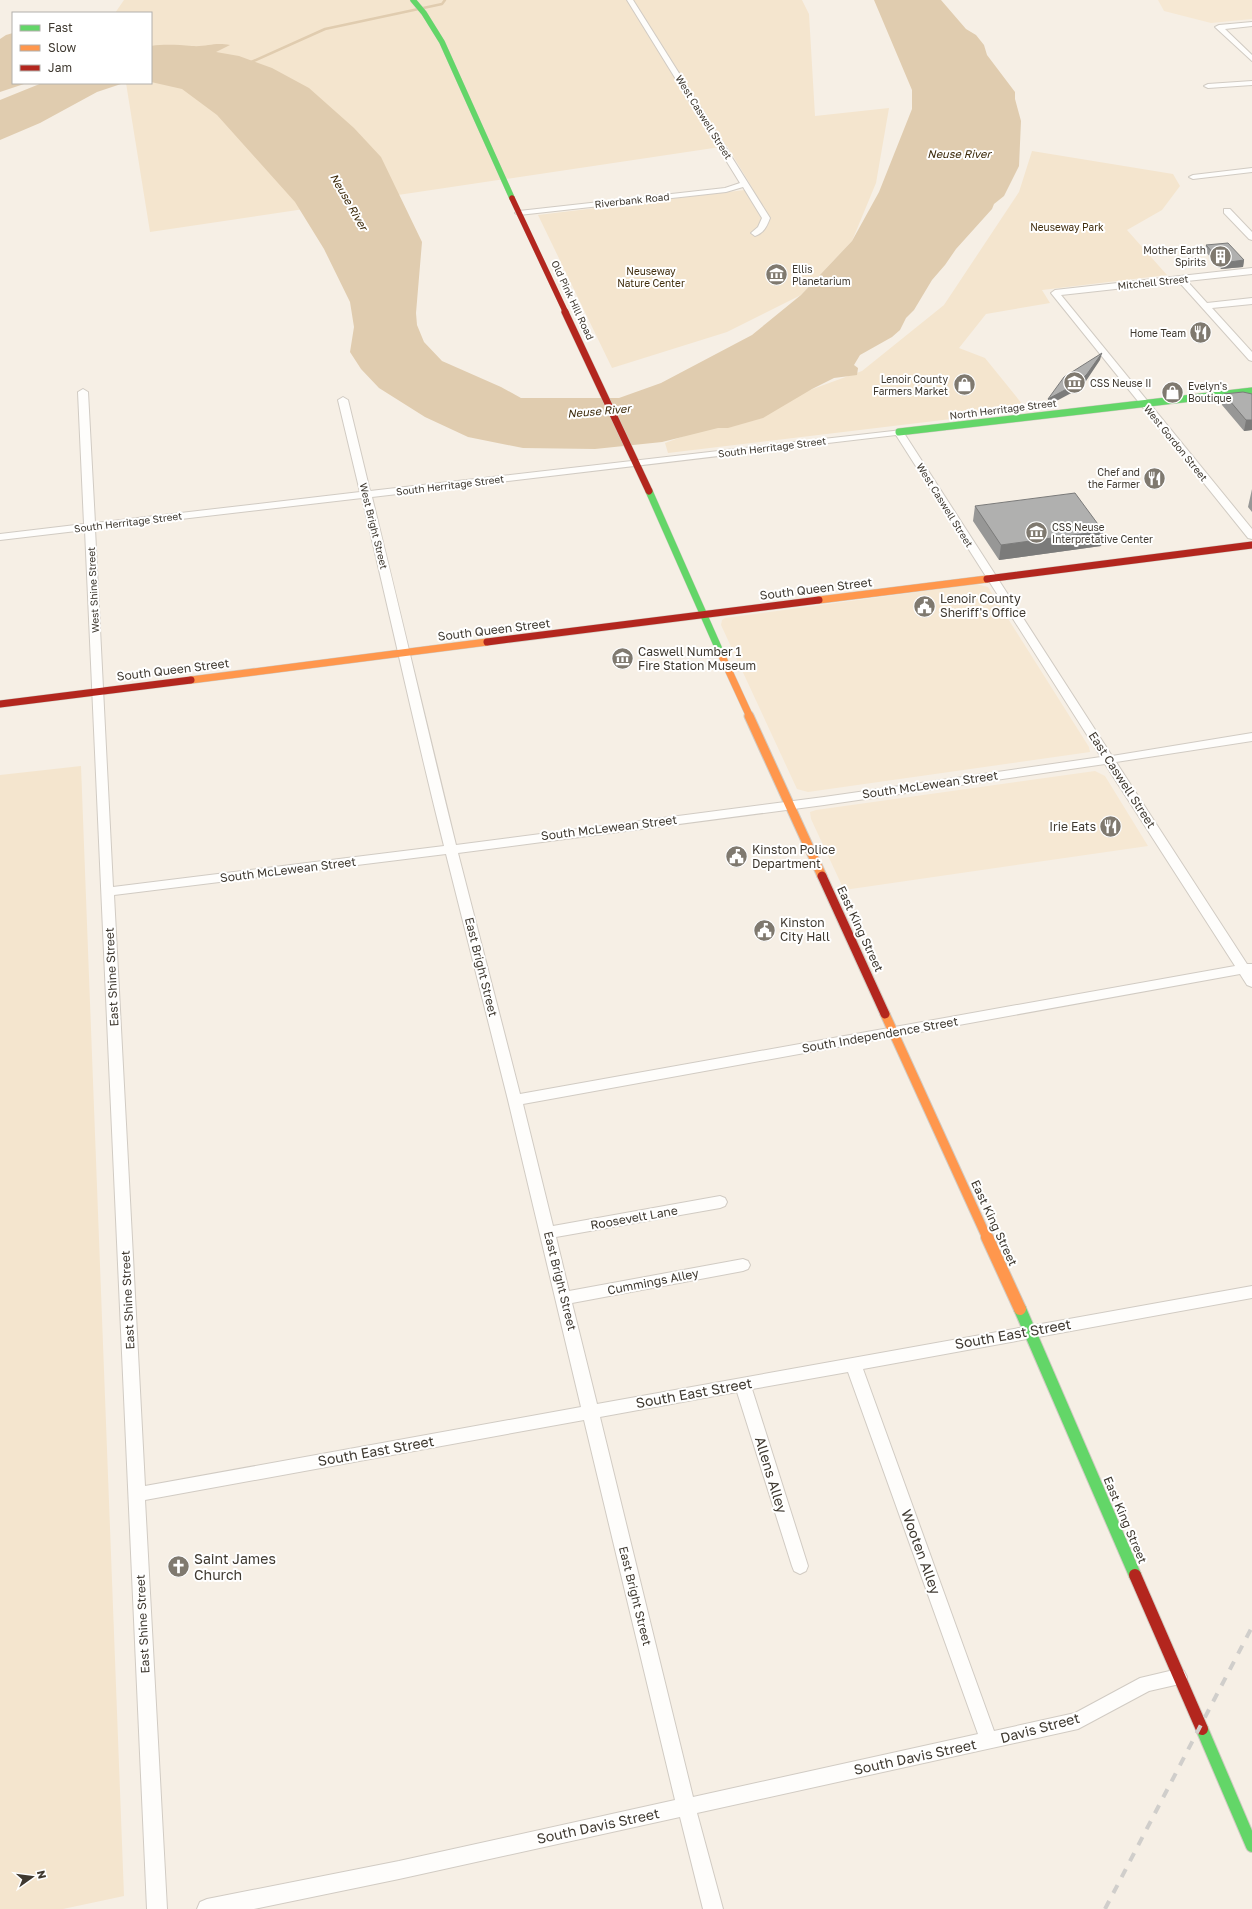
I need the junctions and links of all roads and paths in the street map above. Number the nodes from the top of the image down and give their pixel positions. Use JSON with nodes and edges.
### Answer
{"nodes":[{"id":1,"x":413,"y":0,"type":"edge"},
{"id":2,"x":630,"y":0,"type":"edge"},
{"id":3,"x":1252,"y":24,"type":"edge"},
{"id":4,"x":1252,"y":59,"type":"edge"},
{"id":5,"x":1252,"y":83,"type":"edge"},
{"id":6,"x":1208,"y":86,"type":"dead end"},
{"id":7,"x":1252,"y":170,"type":"edge"},
{"id":8,"x":1192,"y":177,"type":"dead end"},
{"id":9,"x":745,"y":184,"type":"junction"},
{"id":10,"x":1227,"y":211,"type":"dead end"},
{"id":11,"x":519,"y":212,"type":"junction"},
{"id":12,"x":755,"y":233,"type":"dead end"},
{"id":13,"x":1252,"y":238,"type":"edge"},
{"id":14,"x":1252,"y":271,"type":"edge"},
{"id":15,"x":1181,"y":279,"type":"junction"},
{"id":16,"x":1055,"y":293,"type":"joint"},
{"id":17,"x":1252,"y":301,"type":"edge"},
{"id":18,"x":1205,"y":306,"type":"junction"},
{"id":19,"x":1252,"y":358,"type":"edge"},
{"id":20,"x":1252,"y":391,"type":"edge"},
{"id":21,"x":82,"y":392,"type":"dead end"},
{"id":22,"x":343,"y":400,"type":"dead end"},
{"id":23,"x":1144,"y":404,"type":"junction"},
{"id":24,"x":899,"y":432,"type":"junction"},
{"id":25,"x":635,"y":460,"type":"junction"},
{"id":26,"x":366,"y":495,"type":"junction"},
{"id":27,"x":90,"y":527,"type":"junction"},
{"id":28,"x":1252,"y":536,"type":"edge"},
{"id":29,"x":0,"y":537,"type":"edge"},
{"id":30,"x":1252,"y":545,"type":"edge"},
{"id":31,"x":992,"y":579,"type":"junction"},
{"id":32,"x":704,"y":616,"type":"junction"},
{"id":33,"x":405,"y":653,"type":"junction"},
{"id":34,"x":98,"y":692,"type":"junction"},
{"id":35,"x":0,"y":704,"type":"edge"},
{"id":36,"x":1252,"y":737,"type":"edge"},
{"id":37,"x":1110,"y":760,"type":"junction"},
{"id":38,"x":789,"y":805,"type":"junction"},
{"id":39,"x":451,"y":849,"type":"junction"},
{"id":40,"x":108,"y":892,"type":"junction"},
{"id":41,"x":1248,"y":968,"type":"edge"},
{"id":42,"x":1252,"y":982,"type":"edge"},
{"id":43,"x":895,"y":1033,"type":"junction"},
{"id":44,"x":515,"y":1100,"type":"junction"},
{"id":45,"x":720,"y":1202,"type":"dead end"},
{"id":46,"x":548,"y":1233,"type":"junction"},
{"id":47,"x":743,"y":1265,"type":"dead end"},
{"id":48,"x":1252,"y":1292,"type":"edge"},
{"id":49,"x":564,"y":1298,"type":"junction"},
{"id":50,"x":1030,"y":1331,"type":"junction"},
{"id":51,"x":854,"y":1364,"type":"junction"},
{"id":52,"x":743,"y":1384,"type":"junction"},
{"id":53,"x":590,"y":1412,"type":"junction"},
{"id":54,"x":137,"y":1494,"type":"junction"},
{"id":55,"x":800,"y":1566,"type":"dead end"},
{"id":56,"x":1178,"y":1677,"type":"junction"},
{"id":57,"x":989,"y":1742,"type":"junction"},
{"id":58,"x":686,"y":1806,"type":"junction"},
{"id":59,"x":1252,"y":1846,"type":"edge"},
{"id":60,"x":157,"y":1909,"type":"edge"},
{"id":61,"x":207,"y":1909,"type":"edge"},
{"id":62,"x":713,"y":1909,"type":"edge"}],
"edges":[{"from":1,"to":11,"type":"main road","name":"Old Pink Hill Road"},
{"from":2,"to":9,"type":"street","name":"West Caswell Street"},
{"from":3,"to":4,"type":"street"},
{"from":5,"to":6,"type":"street"},
{"from":7,"to":8,"type":"street"},
{"from":9,"to":11,"type":"street","name":"Riverbank Road"},
{"from":9,"to":12,"type":"street","name":"West Caswell Street"},
{"from":10,"to":13,"type":"street"},
{"from":11,"to":25,"type":"main road","name":"Old Pink Hill Road"},
{"from":14,"to":15,"type":"street","name":"Mitchell Street"},
{"from":15,"to":16,"type":"street","name":"Mitchell Street"},
{"from":15,"to":18,"type":"street"},
{"from":16,"to":23,"type":"street","name":"West Gordon Street"},
{"from":17,"to":18,"type":"street"},
{"from":18,"to":19,"type":"street"},
{"from":20,"to":23,"type":"main road","name":"North Herritage Street"},
{"from":21,"to":27,"type":"street","name":"West Shine Street"},
{"from":22,"to":26,"type":"street","name":"West Bright Street"},
{"from":23,"to":24,"type":"main road","name":"North Herritage Street"},
{"from":23,"to":28,"type":"street","name":"West Gordon Street"},
{"from":24,"to":25,"type":"street","name":"South Herritage Street"},
{"from":24,"to":31,"type":"street","name":"West Caswell Street"},
{"from":25,"to":26,"type":"street","name":"South Herritage Street"},
{"from":25,"to":32,"type":"main road","name":"Old Pink Hill Road"},
{"from":26,"to":27,"type":"street","name":"South Herritage Street"},
{"from":26,"to":33,"type":"street","name":"West Bright Street"},
{"from":27,"to":29,"type":"street","name":"South Herritage Street"},
{"from":27,"to":34,"type":"street","name":"West Shine Street"},
{"from":30,"to":31,"type":"main road","name":"South Queen Street"},
{"from":31,"to":32,"type":"main road","name":"South Queen Street"},
{"from":31,"to":37,"type":"street","name":"East Caswell Street"},
{"from":32,"to":33,"type":"main road","name":"South Queen Street"},
{"from":32,"to":38,"type":"main road","name":"East King Street"},
{"from":33,"to":34,"type":"main road","name":"South Queen Street"},
{"from":33,"to":39,"type":"street","name":"East Bright Street"},
{"from":34,"to":35,"type":"main road","name":"South Queen Street"},
{"from":34,"to":40,"type":"street","name":"East Shine Street"},
{"from":36,"to":37,"type":"street","name":"South McLewean Street"},
{"from":37,"to":38,"type":"street","name":"South McLewean Street"},
{"from":37,"to":41,"type":"street","name":"East Caswell Street"},
{"from":38,"to":39,"type":"street","name":"South McLewean Street"},
{"from":38,"to":43,"type":"main road","name":"East King Street"},
{"from":39,"to":40,"type":"street","name":"South McLewean Street"},
{"from":39,"to":44,"type":"street","name":"East Bright Street"},
{"from":40,"to":54,"type":"street","name":"East Shine Street"},
{"from":41,"to":42,"type":"street","name":"East Caswell Street"},
{"from":41,"to":43,"type":"street","name":"South Independence Street"},
{"from":43,"to":44,"type":"street","name":"South Independence Street"},
{"from":43,"to":50,"type":"main road","name":"East King Street"},
{"from":44,"to":46,"type":"street","name":"East Bright Street"},
{"from":45,"to":46,"type":"street","name":"Roosevelt Lane"},
{"from":46,"to":49,"type":"street","name":"East Bright Street"},
{"from":47,"to":49,"type":"street","name":"Cummings Alley"},
{"from":48,"to":50,"type":"street","name":"South East Street"},
{"from":49,"to":53,"type":"street","name":"East Bright Street"},
{"from":50,"to":51,"type":"street","name":"South East Street"},
{"from":50,"to":56,"type":"main road","name":"East King Street"},
{"from":51,"to":52,"type":"street","name":"South East Street"},
{"from":51,"to":57,"type":"street","name":"Wooten Alley"},
{"from":52,"to":53,"type":"street","name":"South East Street"},
{"from":52,"to":55,"type":"street","name":"Allens Alley"},
{"from":53,"to":54,"type":"street","name":"South East Street"},
{"from":53,"to":58,"type":"street","name":"East Bright Street"},
{"from":54,"to":60,"type":"street","name":"East Shine Street"},
{"from":56,"to":57,"type":"street","name":"Davis Street"},
{"from":56,"to":59,"type":"main road","name":"East King Street"},
{"from":57,"to":58,"type":"street","name":"South Davis Street"},
{"from":58,"to":61,"type":"street","name":"South Davis Street"},
{"from":58,"to":62,"type":"street","name":"East Bright Street"}]}
